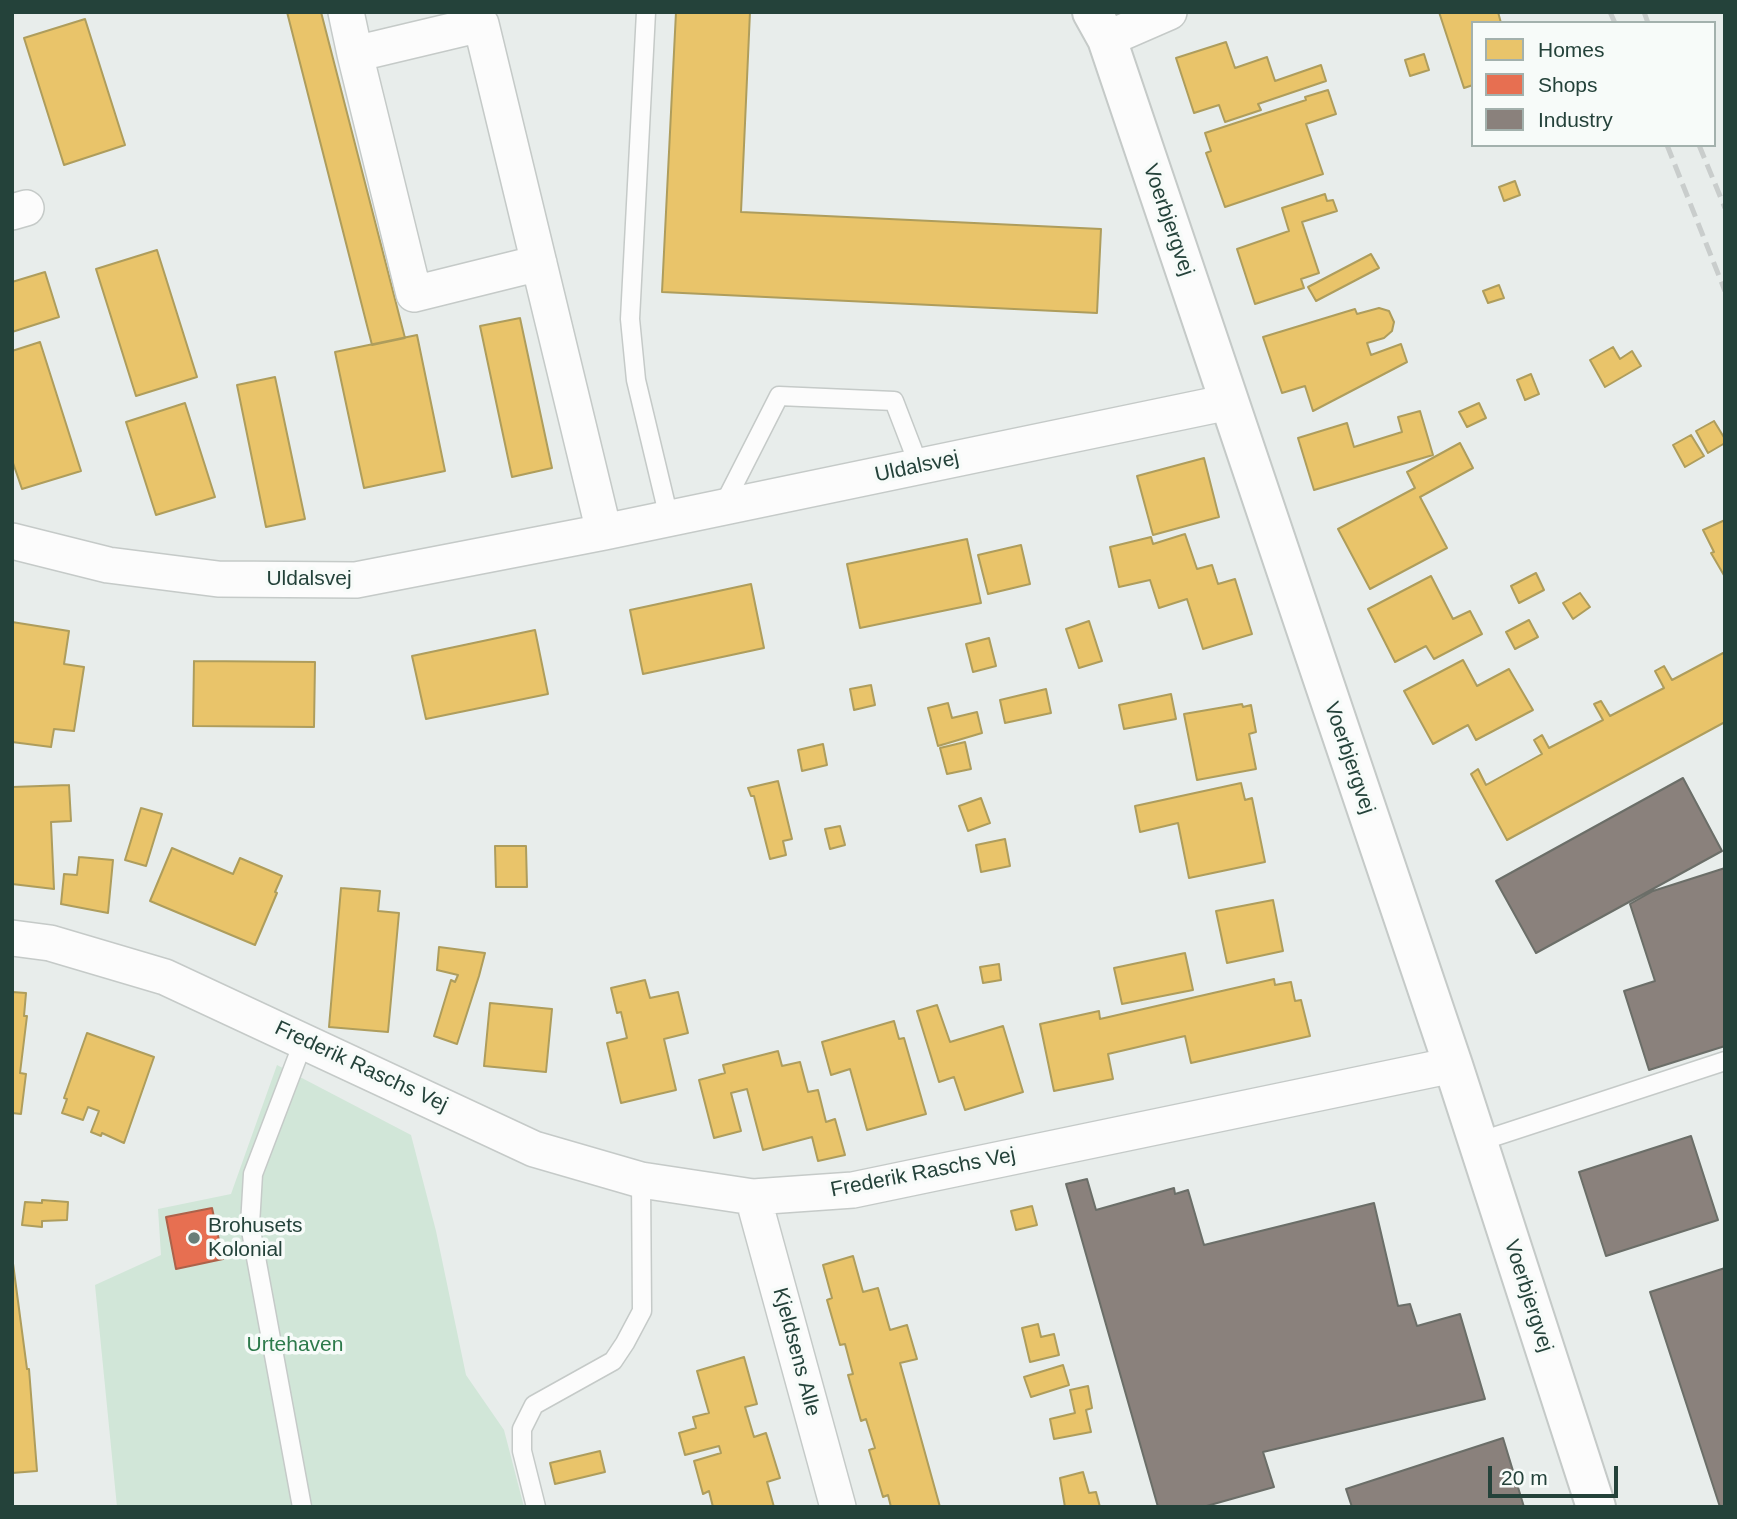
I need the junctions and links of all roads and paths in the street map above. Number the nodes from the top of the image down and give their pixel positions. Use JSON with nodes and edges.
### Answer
{"nodes":[{"id":1,"x":345,"y":12,"type":"edge"},
{"id":2,"x":646,"y":12,"type":"edge"},
{"id":3,"x":1169,"y":12,"type":"edge"},
{"id":4,"x":1100,"y":26,"type":"edge"},
{"id":5,"x":355,"y":54,"type":"junction"},
{"id":6,"x":539,"y":264,"type":"junction"},
{"id":7,"x":1229,"y":402,"type":"junction"},
{"id":8,"x":919,"y":466,"type":"junction"},
{"id":9,"x":722,"y":508,"type":"junction"},
{"id":10,"x":670,"y":518,"type":"junction"},
{"id":11,"x":604,"y":532,"type":"junction"},
{"id":12,"x":12,"y":541,"type":"edge"},
{"id":13,"x":12,"y":938,"type":"edge"},
{"id":14,"x":304,"y":1040,"type":"junction"},
{"id":15,"x":1725,"y":1061,"type":"edge"},
{"id":16,"x":1453,"y":1065,"type":"junction"},
{"id":17,"x":1478,"y":1142,"type":"junction"},
{"id":18,"x":641,"y":1180,"type":"junction"},
{"id":19,"x":753,"y":1197,"type":"junction"},
{"id":20,"x":302,"y":1507,"type":"edge"},
{"id":21,"x":537,"y":1507,"type":"edge"},
{"id":22,"x":838,"y":1507,"type":"edge"},
{"id":23,"x":1596,"y":1507,"type":"edge"}],
"edges":[{"from":1,"to":5,"type":"street"},
{"from":2,"to":10,"type":"lane"},
{"from":3,"to":4,"type":"street"},
{"from":4,"to":7,"type":"street","name":"Voerbjergvej"},
{"from":5,"to":6,"type":"street"},
{"from":5,"to":6,"type":"street"},
{"from":6,"to":11,"type":"street"},
{"from":7,"to":8,"type":"street","name":"Uldalsvej"},
{"from":7,"to":16,"type":"street","name":"Voerbjergvej"},
{"from":8,"to":9,"type":"street","name":"Uldalsvej"},
{"from":8,"to":9,"type":"lane"},
{"from":9,"to":10,"type":"street","name":"Uldalsvej"},
{"from":10,"to":11,"type":"street","name":"Uldalsvej"},
{"from":11,"to":12,"type":"street","name":"Uldalsvej"},
{"from":13,"to":14,"type":"street","name":"Frederik Raschs Vej"},
{"from":14,"to":18,"type":"street","name":"Frederik Raschs Vej"},
{"from":14,"to":20,"type":"lane"},
{"from":15,"to":17,"type":"lane"},
{"from":16,"to":17,"type":"street","name":"Voerbjergvej"},
{"from":16,"to":19,"type":"street","name":"Frederik Raschs Vej"},
{"from":17,"to":23,"type":"street","name":"Voerbjergvej"},
{"from":18,"to":19,"type":"street","name":"Frederik Raschs Vej"},
{"from":18,"to":21,"type":"lane"},
{"from":19,"to":22,"type":"street","name":"Kjeldsens Alle"}]}
